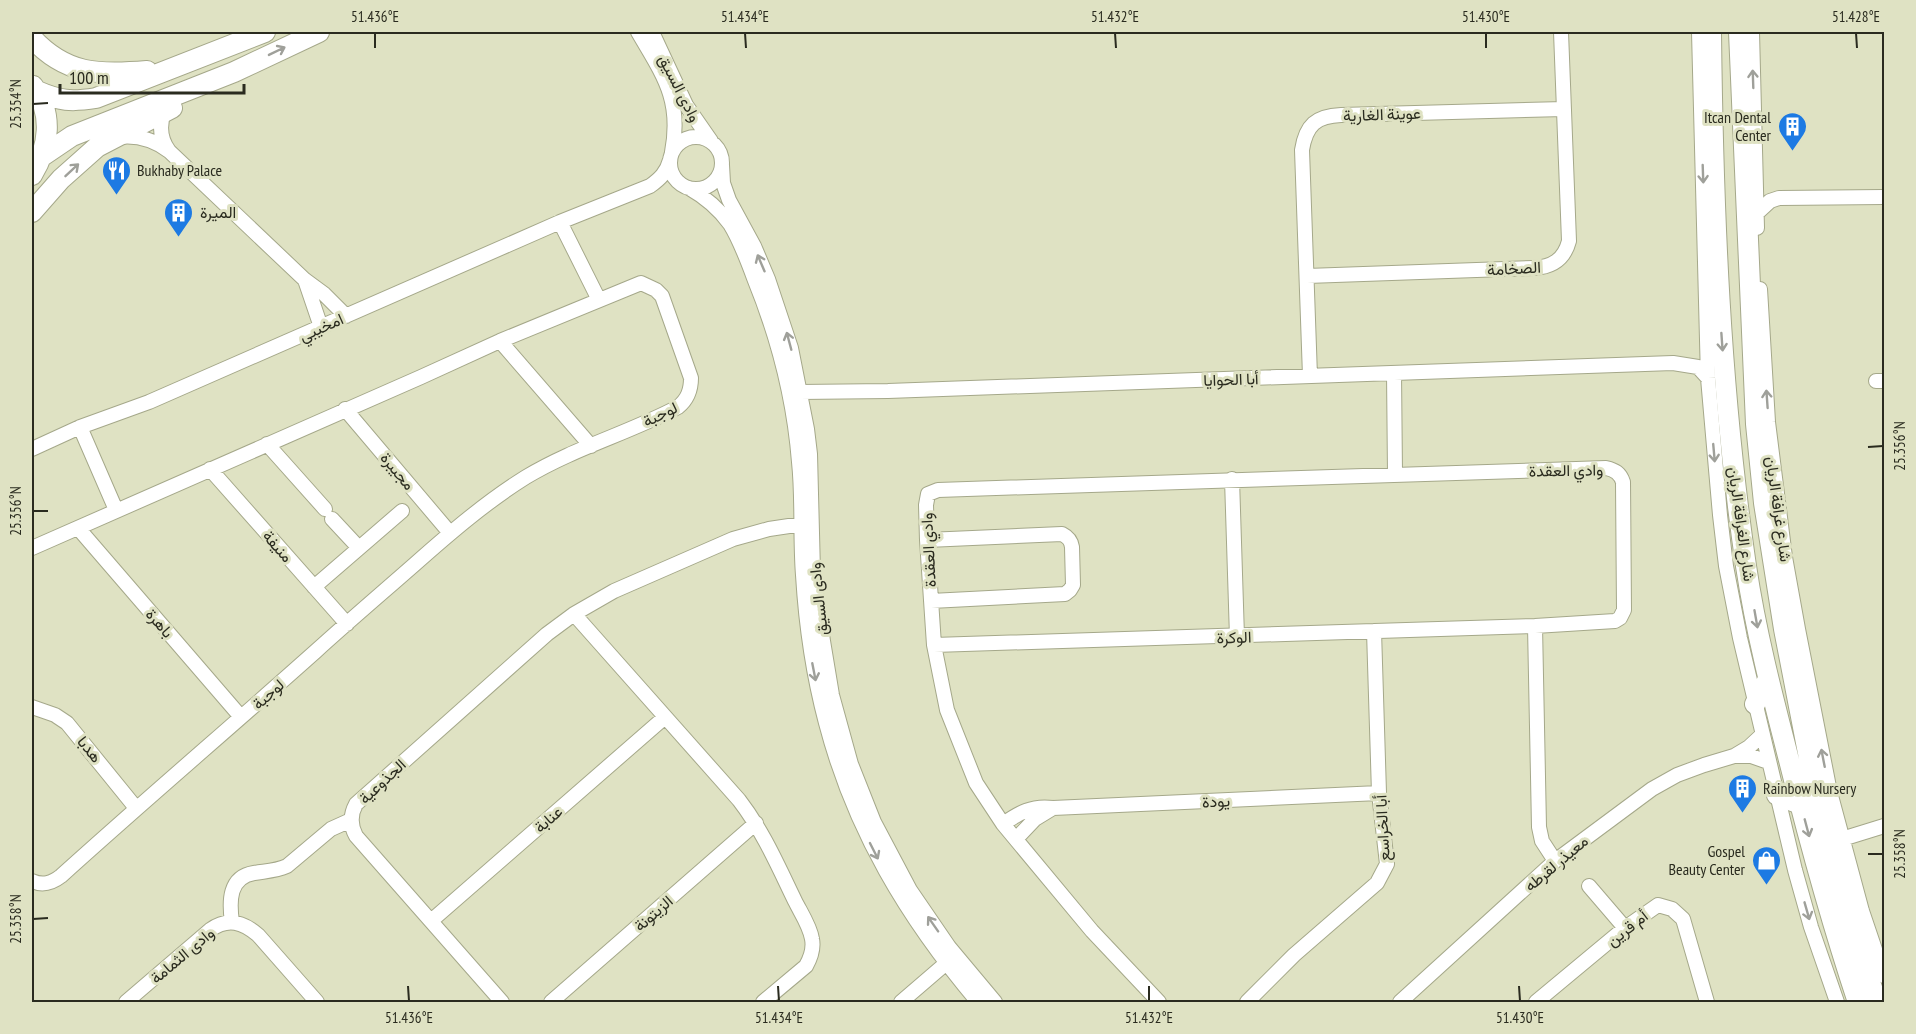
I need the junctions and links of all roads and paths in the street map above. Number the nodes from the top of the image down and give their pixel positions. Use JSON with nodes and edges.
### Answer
{"nodes":[{"id":1,"x":265,"y":32,"type":"edge"},
{"id":2,"x":319,"y":32,"type":"edge"},
{"id":3,"x":638,"y":32,"type":"edge"},
{"id":4,"x":652,"y":32,"type":"edge"},
{"id":5,"x":1561,"y":32,"type":"edge"},
{"id":6,"x":1700,"y":32,"type":"edge"},
{"id":7,"x":1711,"y":32,"type":"edge"},
{"id":8,"x":1739,"y":32,"type":"edge"},
{"id":9,"x":1752,"y":32,"type":"edge"},
{"id":10,"x":32,"y":38,"type":"edge"},
{"id":11,"x":168,"y":69,"type":"junction"},
{"id":12,"x":234,"y":72,"type":"junction"},
{"id":13,"x":34,"y":88,"type":"edge"},
{"id":14,"x":1564,"y":109,"type":"junction"},
{"id":15,"x":164,"y":112,"type":"junction"},
{"id":16,"x":1744,"y":137,"type":"junction"},
{"id":17,"x":106,"y":141,"type":"junction"},
{"id":18,"x":712,"y":143,"type":"junction"},
{"id":19,"x":169,"y":151,"type":"junction"},
{"id":20,"x":671,"y":156,"type":"junction"},
{"id":21,"x":1755,"y":156,"type":"junction"},
{"id":22,"x":41,"y":158,"type":"junction"},
{"id":23,"x":722,"y":165,"type":"junction"},
{"id":24,"x":32,"y":175,"type":"edge"},
{"id":25,"x":1756,"y":179,"type":"junction"},
{"id":26,"x":650,"y":186,"type":"junction"},
{"id":27,"x":686,"y":187,"type":"junction"},
{"id":28,"x":1788,"y":197,"type":"junction"},
{"id":29,"x":1884,"y":197,"type":"edge"},
{"id":30,"x":32,"y":212,"type":"edge"},
{"id":31,"x":1757,"y":213,"type":"junction"},
{"id":32,"x":560,"y":222,"type":"junction"},
{"id":33,"x":1757,"y":244,"type":"junction"},
{"id":34,"x":1750,"y":274,"type":"junction"},
{"id":35,"x":1307,"y":276,"type":"junction"},
{"id":36,"x":304,"y":280,"type":"junction"},
{"id":37,"x":599,"y":300,"type":"junction"},
{"id":38,"x":1720,"y":302,"type":"junction"},
{"id":39,"x":346,"y":316,"type":"junction"},
{"id":40,"x":1708,"y":323,"type":"junction"},
{"id":41,"x":321,"y":327,"type":"junction"},
{"id":42,"x":500,"y":341,"type":"junction"},
{"id":43,"x":1707,"y":346,"type":"junction"},
{"id":44,"x":1673,"y":363,"type":"junction"},
{"id":45,"x":1394,"y":373,"type":"junction"},
{"id":46,"x":1310,"y":376,"type":"junction"},
{"id":47,"x":1708,"y":378,"type":"junction"},
{"id":48,"x":795,"y":393,"type":"junction"},
{"id":49,"x":345,"y":409,"type":"junction"},
{"id":50,"x":1710,"y":409,"type":"junction"},
{"id":51,"x":1728,"y":419,"type":"junction"},
{"id":52,"x":80,"y":427,"type":"junction"},
{"id":53,"x":267,"y":444,"type":"junction"},
{"id":54,"x":591,"y":446,"type":"junction"},
{"id":55,"x":32,"y":448,"type":"edge"},
{"id":56,"x":210,"y":469,"type":"junction"},
{"id":57,"x":1395,"y":474,"type":"junction"},
{"id":58,"x":1232,"y":479,"type":"junction"},
{"id":59,"x":116,"y":510,"type":"junction"},
{"id":60,"x":402,"y":511,"type":"dead end"},
{"id":61,"x":807,"y":524,"type":"junction"},
{"id":62,"x":78,"y":528,"type":"junction"},
{"id":63,"x":450,"y":533,"type":"junction"},
{"id":64,"x":927,"y":540,"type":"junction"},
{"id":65,"x":32,"y":548,"type":"edge"},
{"id":66,"x":359,"y":548,"type":"junction"},
{"id":67,"x":314,"y":587,"type":"junction"},
{"id":68,"x":931,"y":601,"type":"junction"},
{"id":69,"x":574,"y":614,"type":"junction"},
{"id":70,"x":1616,"y":621,"type":"joint"},
{"id":71,"x":347,"y":624,"type":"junction"},
{"id":72,"x":1535,"y":626,"type":"junction"},
{"id":73,"x":1374,"y":631,"type":"junction"},
{"id":74,"x":1238,"y":637,"type":"junction"},
{"id":75,"x":934,"y":645,"type":"junction"},
{"id":76,"x":1768,"y":679,"type":"junction"},
{"id":77,"x":1755,"y":704,"type":"junction"},
{"id":78,"x":32,"y":707,"type":"edge"},
{"id":79,"x":242,"y":717,"type":"junction"},
{"id":80,"x":665,"y":717,"type":"junction"},
{"id":81,"x":1763,"y":734,"type":"junction"},
{"id":82,"x":1734,"y":756,"type":"junction"},
{"id":83,"x":1768,"y":762,"type":"junction"},
{"id":84,"x":1379,"y":793,"type":"junction"},
{"id":85,"x":1777,"y":795,"type":"junction"},
{"id":86,"x":1800,"y":804,"type":"junction"},
{"id":87,"x":136,"y":808,"type":"junction"},
{"id":88,"x":1053,"y":808,"type":"junction"},
{"id":89,"x":351,"y":820,"type":"junction"},
{"id":90,"x":756,"y":823,"type":"junction"},
{"id":91,"x":1003,"y":824,"type":"junction"},
{"id":92,"x":1884,"y":826,"type":"edge"},
{"id":93,"x":1016,"y":839,"type":"junction"},
{"id":94,"x":1842,"y":839,"type":"junction"},
{"id":95,"x":1555,"y":861,"type":"junction"},
{"id":96,"x":32,"y":881,"type":"edge"},
{"id":97,"x":1589,"y":886,"type":"dead end"},
{"id":98,"x":431,"y":921,"type":"junction"},
{"id":99,"x":232,"y":922,"type":"junction"},
{"id":100,"x":1625,"y":928,"type":"junction"},
{"id":101,"x":950,"y":959,"type":"junction"},
{"id":102,"x":1884,"y":975,"type":"edge"},
{"id":103,"x":126,"y":1002,"type":"edge"},
{"id":104,"x":317,"y":1002,"type":"edge"},
{"id":105,"x":502,"y":1002,"type":"edge"},
{"id":106,"x":551,"y":1002,"type":"edge"},
{"id":107,"x":763,"y":1002,"type":"edge"},
{"id":108,"x":901,"y":1002,"type":"edge"},
{"id":109,"x":978,"y":1002,"type":"edge"},
{"id":110,"x":995,"y":1002,"type":"edge"},
{"id":111,"x":1159,"y":1002,"type":"edge"},
{"id":112,"x":1247,"y":1002,"type":"edge"},
{"id":113,"x":1400,"y":1002,"type":"edge"},
{"id":114,"x":1536,"y":1002,"type":"edge"},
{"id":115,"x":1707,"y":1002,"type":"edge"},
{"id":116,"x":1837,"y":1002,"type":"edge"},
{"id":117,"x":1858,"y":1002,"type":"edge"},
{"id":118,"x":1876,"y":1002,"type":"edge"}],
"edges":[{"from":1,"to":11,"type":"main road"},
{"from":12,"to":2,"type":"main road","one_way":true},
{"from":3,"to":20,"type":"street","name":"وادى السيق"},
{"from":4,"to":18,"type":"street","name":"وادى السيق"},
{"from":5,"to":14,"type":"street","name":"الصخامة"},
{"from":6,"to":40,"type":"street","name":"شارع الغرافة الريان","one_way":true},
{"from":7,"to":38,"type":"main road","name":"شارع الغرافة الريان"},
{"from":8,"to":16,"type":"main road","name":"شارع الغرافة الريان"},
{"from":21,"to":9,"type":"street","name":"شارع غرافة الريان","one_way":true},
{"from":10,"to":11,"type":"main road"},
{"from":11,"to":13,"type":"main road"},
{"from":12,"to":15,"type":"main road"},
{"from":12,"to":22,"type":"main road"},
{"from":13,"to":22,"type":"main road"},
{"from":14,"to":35,"type":"street","name":"الصخامة"},
{"from":14,"to":35,"type":"street","name":"عوينة الغارية"},
{"from":15,"to":17,"type":"main road"},
{"from":15,"to":19,"type":"street"},
{"from":16,"to":21,"type":"main road"},
{"from":16,"to":34,"type":"main road","name":"شارع الغرافة الريان"},
{"from":17,"to":19,"type":"street"},
{"from":30,"to":17,"type":"main road","one_way":true},
{"from":18,"to":20,"type":"street"},
{"from":18,"to":23,"type":"street"},
{"from":19,"to":36,"type":"street"},
{"from":20,"to":26,"type":"street","name":"امخيبي"},
{"from":20,"to":27,"type":"street"},
{"from":21,"to":25,"type":"street","name":"شارع غرافة الريان"},
{"from":22,"to":24,"type":"main road"},
{"from":23,"to":27,"type":"street"},
{"from":48,"to":23,"type":"street","name":"وادى السيق","one_way":true},
{"from":25,"to":28,"type":"street"},
{"from":25,"to":31,"type":"street","name":"شارع غرافة الريان"},
{"from":26,"to":27,"type":"street","name":"امخيبي"},
{"from":26,"to":32,"type":"street","name":"امخيبي"},
{"from":27,"to":48,"type":"street","name":"وادى السيق"},
{"from":28,"to":29,"type":"street"},
{"from":28,"to":31,"type":"street"},
{"from":31,"to":33,"type":"street","name":"شارع غرافة الريان"},
{"from":32,"to":37,"type":"street"},
{"from":32,"to":39,"type":"street","name":"امخيبي"},
{"from":33,"to":34,"type":"main road"},
{"from":94,"to":33,"type":"street","name":"شارع غرافة الريان","one_way":true},
{"from":34,"to":118,"type":"main road","name":"شارع الغرافة الريان"},
{"from":35,"to":46,"type":"street","name":"عوينة الغارية"},
{"from":36,"to":39,"type":"street"},
{"from":36,"to":41,"type":"street"},
{"from":37,"to":42,"type":"street","name":"لوجبة"},
{"from":37,"to":54,"type":"street","name":"لوجبة"},
{"from":38,"to":40,"type":"main road"},
{"from":38,"to":51,"type":"main road","name":"شارع الغرافة الريان","one_way":true},
{"from":39,"to":41,"type":"street","name":"امخيبي"},
{"from":40,"to":43,"type":"street","name":"شارع الغرافة الريان"},
{"from":41,"to":52,"type":"street","name":"امخيبي"},
{"from":42,"to":49,"type":"street","name":"لوجبة"},
{"from":42,"to":54,"type":"street"},
{"from":43,"to":44,"type":"street","name":"أبا الحوايا"},
{"from":43,"to":47,"type":"street","name":"شارع الغرافة الريان"},
{"from":44,"to":45,"type":"street","name":"أبا الحوايا"},
{"from":44,"to":47,"type":"street","name":"أبا الحوايا"},
{"from":45,"to":46,"type":"street","name":"أبا الحوايا"},
{"from":45,"to":57,"type":"street"},
{"from":46,"to":48,"type":"street","name":"أبا الحوايا"},
{"from":47,"to":50,"type":"street","name":"شارع الغرافة الريان"},
{"from":48,"to":61,"type":"street","name":"وادى السيق"},
{"from":49,"to":53,"type":"street","name":"لوجبة"},
{"from":49,"to":63,"type":"street","name":"مجيبرة"},
{"from":50,"to":51,"type":"main road"},
{"from":50,"to":77,"type":"street","name":"شارع الغرافة الريان","one_way":true},
{"from":51,"to":76,"type":"main road","name":"شارع الغرافة الريان","one_way":true},
{"from":52,"to":55,"type":"street","name":"امخيبي"},
{"from":52,"to":59,"type":"street"},
{"from":53,"to":56,"type":"street","name":"لوجبة"},
{"from":53,"to":66,"type":"street"},
{"from":54,"to":63,"type":"street","name":"لوجبة"},
{"from":56,"to":59,"type":"street","name":"لوجبة"},
{"from":56,"to":67,"type":"street","name":"منيفة"},
{"from":57,"to":58,"type":"street","name":"وادي العقدة"},
{"from":57,"to":70,"type":"street","name":"وادي العقدة"},
{"from":58,"to":64,"type":"street","name":"وادي العقدة"},
{"from":58,"to":74,"type":"street"},
{"from":59,"to":62,"type":"street","name":"لوجبة"},
{"from":60,"to":66,"type":"street"},
{"from":61,"to":69,"type":"street","name":"الجذوعية"},
{"from":61,"to":101,"type":"street","name":"وادى السيق"},
{"from":62,"to":65,"type":"street","name":"لوجبة"},
{"from":62,"to":79,"type":"street","name":"باهرة"},
{"from":63,"to":71,"type":"street","name":"لوجبة"},
{"from":64,"to":68,"type":"street","name":"وادي العقدة"},
{"from":64,"to":68,"type":"street"},
{"from":66,"to":67,"type":"street"},
{"from":67,"to":71,"type":"street","name":"منيفة"},
{"from":68,"to":75,"type":"street","name":"وادي العقدة"},
{"from":69,"to":80,"type":"street"},
{"from":69,"to":89,"type":"street","name":"الجذوعية"},
{"from":70,"to":72,"type":"street","name":"الوكرة"},
{"from":71,"to":79,"type":"street","name":"لوجبة"},
{"from":72,"to":73,"type":"street","name":"الوكرة"},
{"from":72,"to":95,"type":"street"},
{"from":73,"to":74,"type":"street","name":"الوكرة"},
{"from":73,"to":84,"type":"street","name":"أبا الخراسع"},
{"from":74,"to":75,"type":"street","name":"الوكرة"},
{"from":75,"to":91,"type":"street","name":"وادي العقدة"},
{"from":76,"to":77,"type":"main road"},
{"from":76,"to":86,"type":"main road","name":"شارع الغرافة الريان"},
{"from":77,"to":81,"type":"street","name":"شارع الغرافة الريان"},
{"from":78,"to":87,"type":"street","name":"هدبا"},
{"from":79,"to":87,"type":"street","name":"لوجبة"},
{"from":80,"to":90,"type":"street"},
{"from":80,"to":98,"type":"street","name":"عنابة"},
{"from":81,"to":82,"type":"street","name":"معيذر لقرطه"},
{"from":81,"to":83,"type":"street","name":"شارع الغرافة الريان"},
{"from":82,"to":83,"type":"street","name":"معيذر لقرطه"},
{"from":82,"to":95,"type":"street","name":"معيذر لقرطه"},
{"from":83,"to":85,"type":"street","name":"شارع الغرافة الريان"},
{"from":84,"to":88,"type":"street","name":"يودة"},
{"from":84,"to":112,"type":"street","name":"أبا الخراسع"},
{"from":85,"to":86,"type":"main road"},
{"from":85,"to":116,"type":"street","name":"شارع الغرافة الريان","one_way":true},
{"from":86,"to":117,"type":"main road","name":"شارع الغرافة الريان","one_way":true},
{"from":87,"to":96,"type":"street","name":"لوجبة"},
{"from":88,"to":91,"type":"street","name":"يودة"},
{"from":88,"to":93,"type":"street"},
{"from":89,"to":98,"type":"street","name":"الجذوعية"},
{"from":89,"to":99,"type":"street"},
{"from":90,"to":106,"type":"street","name":"الزيتونة"},
{"from":90,"to":107,"type":"street"},
{"from":91,"to":93,"type":"street","name":"وادي العقدة"},
{"from":92,"to":94,"type":"street"},
{"from":93,"to":111,"type":"street","name":"وادي العقدة"},
{"from":94,"to":102,"type":"street","name":"شارع غرافة الريان"},
{"from":95,"to":113,"type":"street","name":"معيذر لقرطه"},
{"from":97,"to":100,"type":"street"},
{"from":98,"to":105,"type":"street","name":"الجذوعية"},
{"from":99,"to":103,"type":"street","name":"وادى الثمامة"},
{"from":99,"to":104,"type":"street","name":"وادى الثمامة"},
{"from":100,"to":114,"type":"street","name":"أم قرين"},
{"from":100,"to":115,"type":"street","name":"أم قرين"},
{"from":101,"to":108,"type":"street"},
{"from":101,"to":109,"type":"street","name":"وادى السيق"},
{"from":101,"to":110,"type":"street","name":"وادى السيق"}]}
